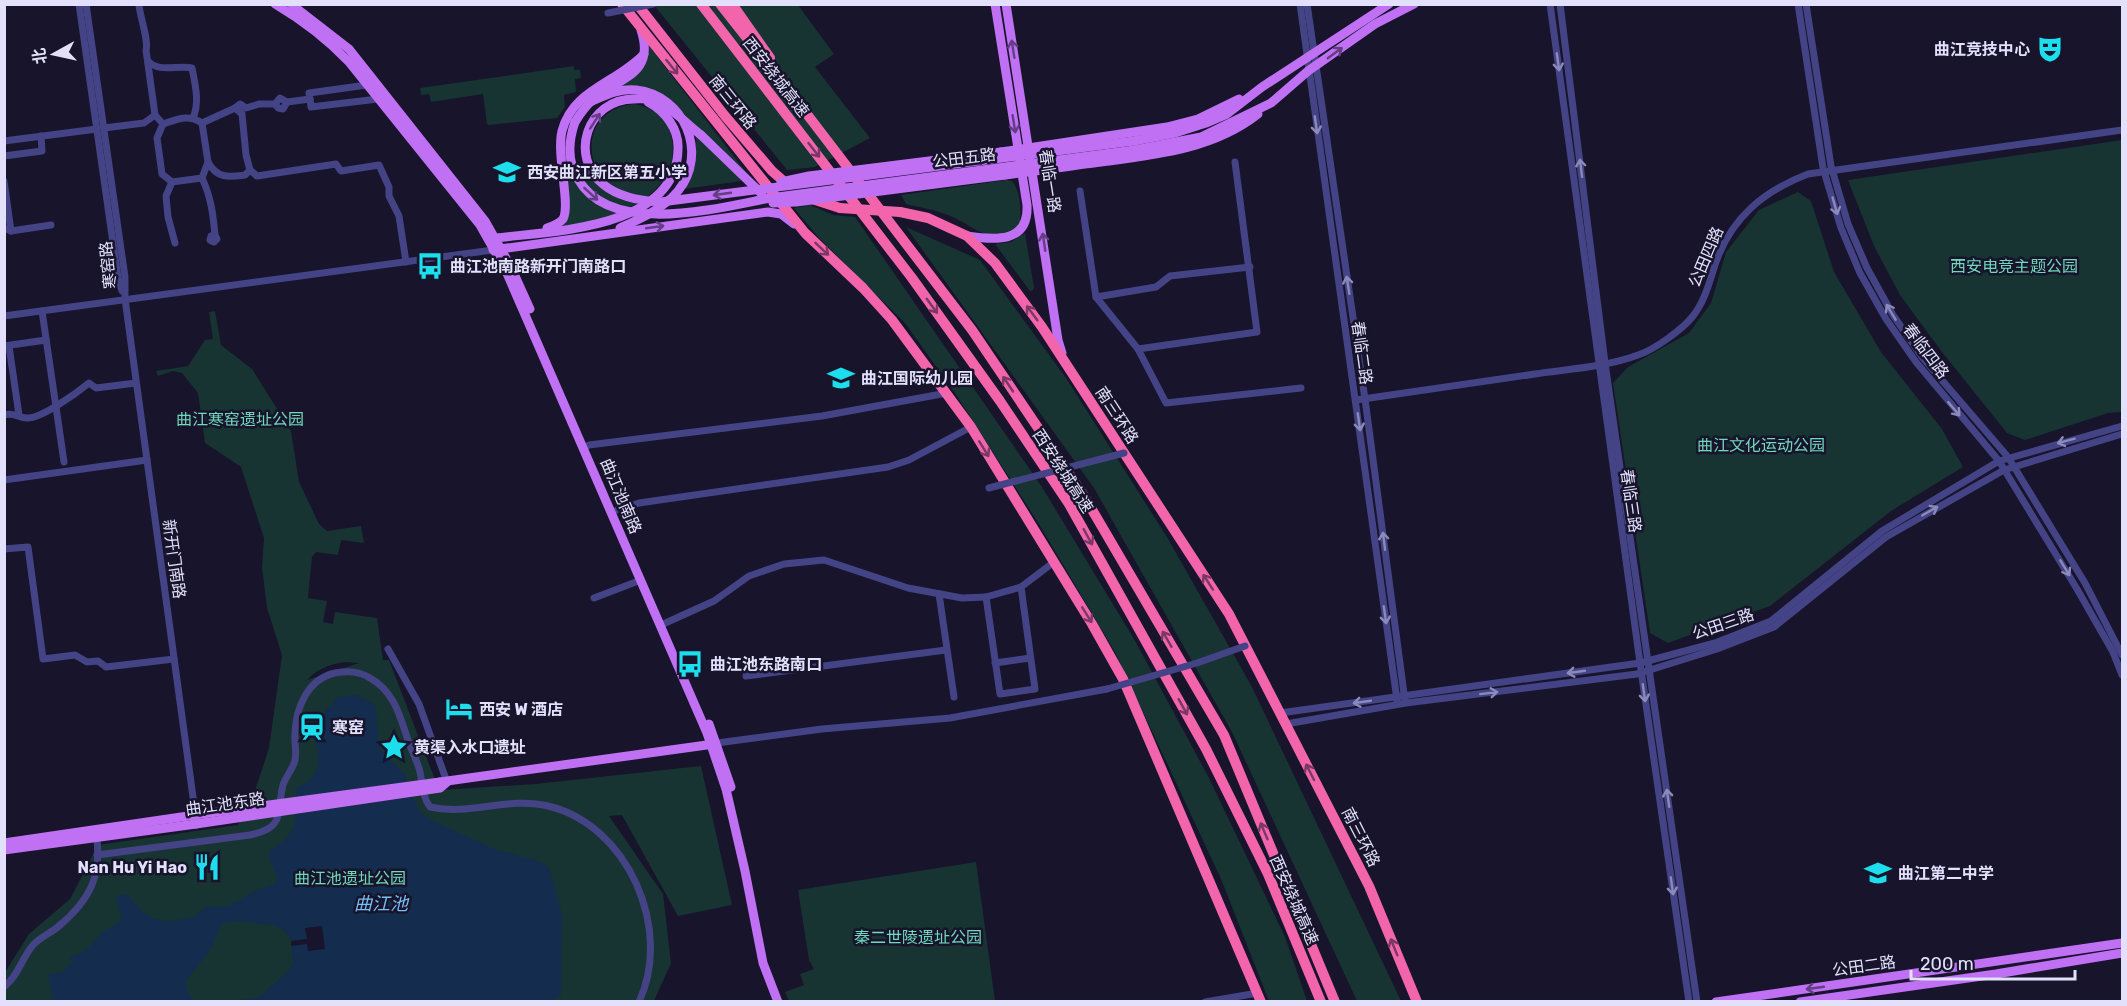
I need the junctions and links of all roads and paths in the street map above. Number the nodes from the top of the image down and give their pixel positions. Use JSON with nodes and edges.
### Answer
{"nodes":[{"id":1,"x":79,"y":4,"type":"edge"},
{"id":2,"x":86,"y":4,"type":"edge"},
{"id":3,"x":275,"y":4,"type":"edge"},
{"id":4,"x":291,"y":4,"type":"edge"},
{"id":5,"x":622,"y":4,"type":"edge"},
{"id":6,"x":637,"y":4,"type":"edge"},
{"id":7,"x":653,"y":4,"type":"edge"},
{"id":8,"x":701,"y":4,"type":"edge"},
{"id":9,"x":720,"y":4,"type":"edge"},
{"id":10,"x":732,"y":4,"type":"edge"},
{"id":11,"x":995,"y":4,"type":"edge"},
{"id":12,"x":1006,"y":4,"type":"edge"},
{"id":13,"x":1299,"y":4,"type":"edge"},
{"id":14,"x":1307,"y":4,"type":"edge"},
{"id":15,"x":1389,"y":4,"type":"edge"},
{"id":16,"x":1414,"y":4,"type":"edge"},
{"id":17,"x":1550,"y":4,"type":"edge"},
{"id":18,"x":1560,"y":4,"type":"edge"},
{"id":19,"x":1798,"y":4,"type":"edge"},
{"id":20,"x":1806,"y":4,"type":"edge"},
{"id":21,"x":139,"y":5,"type":"edge"},
{"id":22,"x":608,"y":13,"type":"dead end"},
{"id":23,"x":641,"y":27,"type":"junction"},
{"id":24,"x":644,"y":54,"type":"junction"},
{"id":25,"x":1310,"y":55,"type":"junction"},
{"id":26,"x":148,"y":61,"type":"junction"},
{"id":27,"x":1312,"y":69,"type":"junction"},
{"id":28,"x":367,"y":85,"type":"junction"},
{"id":29,"x":1262,"y":87,"type":"junction"},
{"id":30,"x":310,"y":99,"type":"junction"},
{"id":31,"x":378,"y":99,"type":"junction"},
{"id":32,"x":637,"y":99,"type":"junction"},
{"id":33,"x":591,"y":101,"type":"junction"},
{"id":34,"x":1271,"y":103,"type":"junction"},
{"id":35,"x":803,"y":109,"type":"junction"},
{"id":36,"x":244,"y":111,"type":"junction"},
{"id":37,"x":155,"y":115,"type":"junction"},
{"id":38,"x":193,"y":118,"type":"junction"},
{"id":39,"x":202,"y":123,"type":"junction"},
{"id":40,"x":163,"y":124,"type":"junction"},
{"id":41,"x":100,"y":129,"type":"junction"},
{"id":42,"x":2122,"y":130,"type":"edge"},
{"id":43,"x":41,"y":136,"type":"junction"},
{"id":44,"x":4,"y":141,"type":"edge"},
{"id":45,"x":1134,"y":146,"type":"junction"},
{"id":46,"x":1029,"y":148,"type":"junction"},
{"id":47,"x":1018,"y":150,"type":"junction"},
{"id":48,"x":4,"y":156,"type":"edge"},
{"id":49,"x":208,"y":162,"type":"junction"},
{"id":50,"x":1235,"y":162,"type":"dead end"},
{"id":51,"x":250,"y":170,"type":"junction"},
{"id":52,"x":1033,"y":171,"type":"junction"},
{"id":53,"x":1828,"y":171,"type":"junction"},
{"id":54,"x":1022,"y":173,"type":"junction"},
{"id":55,"x":201,"y":178,"type":"junction"},
{"id":56,"x":4,"y":181,"type":"edge"},
{"id":57,"x":172,"y":182,"type":"junction"},
{"id":58,"x":747,"y":190,"type":"junction"},
{"id":59,"x":1080,"y":191,"type":"dead end"},
{"id":60,"x":732,"y":206,"type":"junction"},
{"id":61,"x":782,"y":214,"type":"junction"},
{"id":62,"x":51,"y":225,"type":"dead end"},
{"id":63,"x":8,"y":229,"type":"edge"},
{"id":64,"x":805,"y":233,"type":"junction"},
{"id":65,"x":532,"y":234,"type":"junction"},
{"id":66,"x":215,"y":235,"type":"dead end"},
{"id":67,"x":594,"y":235,"type":"junction"},
{"id":68,"x":967,"y":236,"type":"junction"},
{"id":69,"x":496,"y":238,"type":"junction"},
{"id":70,"x":175,"y":243,"type":"dead end"},
{"id":71,"x":498,"y":250,"type":"junction"},
{"id":72,"x":406,"y":262,"type":"junction"},
{"id":73,"x":1250,"y":267,"type":"junction"},
{"id":74,"x":1096,"y":297,"type":"junction"},
{"id":75,"x":125,"y":299,"type":"junction"},
{"id":76,"x":42,"y":311,"type":"junction"},
{"id":77,"x":4,"y":316,"type":"edge"},
{"id":78,"x":46,"y":340,"type":"junction"},
{"id":79,"x":7,"y":346,"type":"edge"},
{"id":80,"x":1138,"y":350,"type":"junction"},
{"id":81,"x":1065,"y":361,"type":"junction"},
{"id":82,"x":1602,"y":364,"type":"junction"},
{"id":83,"x":136,"y":383,"type":"junction"},
{"id":84,"x":1300,"y":387,"type":"dead end"},
{"id":85,"x":947,"y":393,"type":"junction"},
{"id":86,"x":1365,"y":399,"type":"junction"},
{"id":87,"x":1356,"y":400,"type":"junction"},
{"id":88,"x":56,"y":405,"type":"junction"},
{"id":89,"x":4,"y":415,"type":"edge"},
{"id":90,"x":19,"y":415,"type":"junction"},
{"id":91,"x":2122,"y":426,"type":"edge"},
{"id":92,"x":970,"y":427,"type":"junction"},
{"id":93,"x":2122,"y":434,"type":"edge"},
{"id":94,"x":586,"y":446,"type":"junction"},
{"id":95,"x":1124,"y":453,"type":"junction"},
{"id":96,"x":2008,"y":457,"type":"junction"},
{"id":97,"x":147,"y":460,"type":"junction"},
{"id":98,"x":1999,"y":460,"type":"junction"},
{"id":99,"x":64,"y":462,"type":"dead end"},
{"id":100,"x":2014,"y":466,"type":"junction"},
{"id":101,"x":2004,"y":470,"type":"junction"},
{"id":102,"x":4,"y":480,"type":"edge"},
{"id":103,"x":989,"y":489,"type":"dead end"},
{"id":104,"x":617,"y":510,"type":"junction"},
{"id":105,"x":4,"y":549,"type":"edge"},
{"id":106,"x":1054,"y":562,"type":"junction"},
{"id":107,"x":641,"y":579,"type":"junction"},
{"id":108,"x":1021,"y":587,"type":"junction"},
{"id":109,"x":939,"y":594,"type":"junction"},
{"id":110,"x":986,"y":597,"type":"junction"},
{"id":111,"x":594,"y":598,"type":"dead end"},
{"id":112,"x":663,"y":624,"type":"junction"},
{"id":113,"x":1245,"y":646,"type":"junction"},
{"id":114,"x":388,"y":649,"type":"dead end"},
{"id":115,"x":946,"y":650,"type":"junction"},
{"id":116,"x":2119,"y":651,"type":"edge"},
{"id":117,"x":1030,"y":658,"type":"junction"},
{"id":118,"x":174,"y":659,"type":"junction"},
{"id":119,"x":1644,"y":662,"type":"junction"},
{"id":120,"x":995,"y":663,"type":"junction"},
{"id":121,"x":1645,"y":672,"type":"junction"},
{"id":122,"x":2122,"y":675,"type":"edge"},
{"id":123,"x":746,"y":676,"type":"dead end"},
{"id":124,"x":954,"y":697,"type":"dead end"},
{"id":125,"x":1401,"y":700,"type":"junction"},
{"id":126,"x":1280,"y":713,"type":"junction"},
{"id":127,"x":1286,"y":724,"type":"junction"},
{"id":128,"x":713,"y":744,"type":"junction"},
{"id":129,"x":443,"y":782,"type":"junction"},
{"id":130,"x":196,"y":819,"type":"junction"},
{"id":131,"x":96,"y":834,"type":"junction"},
{"id":132,"x":4,"y":843,"type":"edge"},
{"id":133,"x":4,"y":850,"type":"edge"},
{"id":134,"x":97,"y":855,"type":"junction"},
{"id":135,"x":1288,"y":890,"type":"junction"},
{"id":136,"x":1291,"y":929,"type":"junction"},
{"id":137,"x":2122,"y":943,"type":"edge"},
{"id":138,"x":2122,"y":953,"type":"edge"},
{"id":139,"x":4,"y":987,"type":"edge"},
{"id":140,"x":1259,"y":997,"type":"edge"},
{"id":141,"x":639,"y":1002,"type":"edge"},
{"id":142,"x":778,"y":1002,"type":"edge"},
{"id":143,"x":784,"y":1002,"type":"edge"},
{"id":144,"x":1206,"y":1002,"type":"edge"},
{"id":145,"x":1316,"y":1002,"type":"edge"},
{"id":146,"x":1321,"y":1002,"type":"edge"},
{"id":147,"x":1335,"y":1002,"type":"edge"},
{"id":148,"x":1342,"y":1002,"type":"edge"},
{"id":149,"x":1417,"y":1002,"type":"edge"},
{"id":150,"x":1689,"y":1002,"type":"edge"},
{"id":151,"x":1697,"y":1002,"type":"edge"},
{"id":152,"x":1716,"y":1002,"type":"edge"},
{"id":153,"x":1800,"y":1002,"type":"edge"}],
"edges":[{"from":1,"to":41,"type":"street","name":"寒窑路"},
{"from":2,"to":41,"type":"street","name":"寒窑路"},
{"from":3,"to":28,"type":"main road","name":"曲江池南路"},
{"from":4,"to":69,"type":"main road","name":"曲江池南路"},
{"from":5,"to":23,"type":"highway","name":"南三环路"},
{"from":6,"to":68,"type":"highway","name":"南三环路","bridge":true},
{"from":7,"to":22,"type":"street","bridge":true},
{"from":8,"to":136,"type":"highway","name":"西安绕城高速","one_way":true},
{"from":9,"to":35,"type":"highway","name":"西安绕城高速"},
{"from":10,"to":35,"type":"highway"},
{"from":11,"to":47,"type":"main road","name":"春临一路","one_way":true},
{"from":46,"to":12,"type":"main road","name":"春临一路","one_way":true},
{"from":13,"to":25,"type":"street","name":"春临二路"},
{"from":14,"to":25,"type":"street","name":"春临二路"},
{"from":15,"to":25,"type":"main road","name":"公田五路"},
{"from":27,"to":16,"type":"main road","name":"公田五路","one_way":true},
{"from":17,"to":82,"type":"street","name":"春临三路","one_way":true},
{"from":82,"to":18,"type":"street","name":"春临三路","one_way":true},
{"from":19,"to":53,"type":"street","name":"春临四路"},
{"from":20,"to":53,"type":"street","name":"春临四路"},
{"from":21,"to":26,"type":"street"},
{"from":23,"to":24,"type":"main road"},
{"from":23,"to":64,"type":"highway","name":"南三环路","one_way":true},
{"from":24,"to":33,"type":"main road"},
{"from":24,"to":65,"type":"main road"},
{"from":25,"to":27,"type":"street","name":"春临二路"},
{"from":25,"to":29,"type":"main road","name":"公田五路"},
{"from":26,"to":37,"type":"street"},
{"from":26,"to":38,"type":"street"},
{"from":27,"to":34,"type":"main road","name":"公田五路"},
{"from":86,"to":27,"type":"street","name":"春临二路","one_way":true},
{"from":27,"to":87,"type":"street","name":"春临二路","one_way":true},
{"from":28,"to":30,"type":"street"},
{"from":28,"to":31,"type":"main road","name":"曲江池南路"},
{"from":29,"to":45,"type":"main road","name":"公田五路"},
{"from":29,"to":46,"type":"main road"},
{"from":30,"to":31,"type":"street"},
{"from":30,"to":36,"type":"street"},
{"from":31,"to":71,"type":"main road","name":"曲江池南路"},
{"from":58,"to":32,"type":"main road","name":"公田五路","one_way":true,"bridge":true},
{"from":32,"to":61,"type":"main road","bridge":true},
{"from":32,"to":65,"type":"main road","bridge":true},
{"from":33,"to":60,"type":"main road","name":"公田五路","one_way":true,"bridge":true},
{"from":33,"to":67,"type":"main road"},
{"from":34,"to":45,"type":"main road","name":"公田五路"},
{"from":34,"to":52,"type":"main road"},
{"from":135,"to":35,"type":"highway","name":"西安绕城高速","one_way":true},
{"from":36,"to":39,"type":"street"},
{"from":36,"to":51,"type":"street"},
{"from":37,"to":40,"type":"street"},
{"from":37,"to":41,"type":"street"},
{"from":38,"to":39,"type":"street"},
{"from":38,"to":40,"type":"street"},
{"from":39,"to":49,"type":"street"},
{"from":40,"to":57,"type":"street"},
{"from":41,"to":43,"type":"street"},
{"from":41,"to":75,"type":"street","name":"寒窑路"},
{"from":42,"to":53,"type":"street","name":"公田四路"},
{"from":43,"to":44,"type":"street"},
{"from":43,"to":48,"type":"street"},
{"from":45,"to":58,"type":"main road","name":"公田五路","bridge":true},
{"from":45,"to":60,"type":"main road","name":"公田五路","bridge":true},
{"from":46,"to":47,"type":"main road"},
{"from":46,"to":52,"type":"main road","name":"春临一路"},
{"from":47,"to":54,"type":"main road","name":"春临一路"},
{"from":47,"to":58,"type":"main road","bridge":true},
{"from":49,"to":51,"type":"street"},
{"from":49,"to":55,"type":"street"},
{"from":50,"to":73,"type":"street"},
{"from":51,"to":72,"type":"street"},
{"from":52,"to":54,"type":"main road"},
{"from":81,"to":52,"type":"main road","name":"春临一路","one_way":true},
{"from":53,"to":82,"type":"street","name":"公田四路"},
{"from":96,"to":53,"type":"street","name":"春临四路","one_way":true},
{"from":53,"to":98,"type":"street","name":"春临四路","one_way":true},
{"from":54,"to":60,"type":"main road","bridge":true},
{"from":54,"to":68,"type":"main road","name":"春临一路"},
{"from":55,"to":57,"type":"street"},
{"from":55,"to":66,"type":"street"},
{"from":56,"to":63,"type":"street"},
{"from":57,"to":70,"type":"street"},
{"from":59,"to":74,"type":"street"},
{"from":61,"to":64,"type":"main road"},
{"from":67,"to":61,"type":"main road","one_way":true},
{"from":62,"to":63,"type":"street"},
{"from":64,"to":85,"type":"highway","name":"南三环路","one_way":true},
{"from":65,"to":69,"type":"main road"},
{"from":67,"to":71,"type":"main road"},
{"from":81,"to":68,"type":"highway","name":"南三环路","one_way":true},
{"from":69,"to":71,"type":"main road","name":"曲江池南路"},
{"from":71,"to":72,"type":"street"},
{"from":71,"to":94,"type":"main road","name":"曲江池南路"},
{"from":72,"to":75,"type":"street"},
{"from":73,"to":74,"type":"street"},
{"from":73,"to":80,"type":"street"},
{"from":74,"to":80,"type":"street"},
{"from":75,"to":76,"type":"street"},
{"from":75,"to":83,"type":"street","name":"新开门南路"},
{"from":76,"to":77,"type":"street"},
{"from":76,"to":78,"type":"street"},
{"from":78,"to":79,"type":"street"},
{"from":78,"to":88,"type":"street"},
{"from":79,"to":90,"type":"street"},
{"from":80,"to":84,"type":"street"},
{"from":81,"to":95,"type":"highway","name":"南三环路"},
{"from":82,"to":86,"type":"street","name":"公田四路"},
{"from":82,"to":119,"type":"street","name":"春临三路"},
{"from":83,"to":88,"type":"street"},
{"from":83,"to":97,"type":"street","name":"新开门南路"},
{"from":85,"to":92,"type":"highway","name":"南三环路"},
{"from":85,"to":94,"type":"street"},
{"from":86,"to":87,"type":"street","name":"公田四路"},
{"from":125,"to":86,"type":"street","name":"春临二路","one_way":true},
{"from":87,"to":125,"type":"street","name":"春临二路","one_way":true},
{"from":88,"to":90,"type":"street"},
{"from":88,"to":99,"type":"street"},
{"from":89,"to":90,"type":"street"},
{"from":91,"to":96,"type":"street","name":"公田三路","one_way":true},
{"from":92,"to":104,"type":"street"},
{"from":92,"to":106,"type":"highway","name":"南三环路","one_way":true},
{"from":93,"to":100,"type":"street","name":"公田三路"},
{"from":94,"to":104,"type":"main road","name":"曲江池南路"},
{"from":94,"to":107,"type":"main road","name":"曲江池南路"},
{"from":95,"to":103,"type":"street","bridge":true},
{"from":113,"to":95,"type":"highway","name":"南三环路","one_way":true},
{"from":96,"to":98,"type":"street","name":"公田三路"},
{"from":96,"to":100,"type":"street","name":"春临四路"},
{"from":97,"to":102,"type":"street"},
{"from":97,"to":118,"type":"street","name":"新开门南路"},
{"from":98,"to":101,"type":"street","name":"春临四路"},
{"from":98,"to":119,"type":"street","name":"公田三路"},
{"from":100,"to":101,"type":"street","name":"公田三路"},
{"from":100,"to":116,"type":"street","name":"春临四路"},
{"from":101,"to":116,"type":"street","name":"春临四路","one_way":true},
{"from":121,"to":101,"type":"street","name":"公田三路","one_way":true},
{"from":104,"to":112,"type":"main road","name":"曲江池南路"},
{"from":105,"to":118,"type":"street"},
{"from":106,"to":108,"type":"street"},
{"from":106,"to":140,"type":"highway","name":"南三环路","one_way":true},
{"from":107,"to":111,"type":"street"},
{"from":107,"to":112,"type":"main road","name":"曲江池南路"},
{"from":108,"to":110,"type":"street"},
{"from":108,"to":117,"type":"street"},
{"from":109,"to":110,"type":"street"},
{"from":109,"to":112,"type":"street"},
{"from":109,"to":115,"type":"street"},
{"from":110,"to":120,"type":"street"},
{"from":112,"to":128,"type":"main road","name":"曲江池南路"},
{"from":113,"to":126,"type":"highway","name":"南三环路"},
{"from":113,"to":128,"type":"street","bridge":true},
{"from":114,"to":129,"type":"street"},
{"from":115,"to":123,"type":"street"},
{"from":115,"to":124,"type":"street"},
{"from":116,"to":122,"type":"street","name":"春临四路"},
{"from":117,"to":120,"type":"street"},
{"from":117,"to":120,"type":"street"},
{"from":118,"to":130,"type":"street","name":"新开门南路"},
{"from":119,"to":121,"type":"street","name":"春临三路"},
{"from":119,"to":125,"type":"street","name":"公田三路","one_way":true},
{"from":125,"to":121,"type":"street","name":"公田三路","one_way":true},
{"from":121,"to":150,"type":"street","name":"春临三路","one_way":true},
{"from":151,"to":121,"type":"street","name":"春临三路","one_way":true},
{"from":125,"to":126,"type":"street","name":"公田三路","one_way":true},
{"from":125,"to":127,"type":"street","name":"公田三路"},
{"from":126,"to":127,"type":"highway","name":"南三环路"},
{"from":149,"to":127,"type":"highway","name":"南三环路","one_way":true},
{"from":128,"to":129,"type":"main road","name":"曲江池东路"},
{"from":128,"to":142,"type":"main road","name":"曲江池南路"},
{"from":128,"to":143,"type":"main road","name":"曲江池南路"},
{"from":129,"to":130,"type":"main road","name":"曲江池东路","bridge":true},
{"from":130,"to":131,"type":"main road","name":"曲江池东路"},
{"from":131,"to":132,"type":"main road","name":"曲江池东路"},
{"from":131,"to":133,"type":"main road","name":"曲江池东路"},
{"from":131,"to":134,"type":"street"},
{"from":134,"to":139,"type":"street"},
{"from":134,"to":141,"type":"street"},
{"from":135,"to":147,"type":"highway","name":"西安绕城高速"},
{"from":135,"to":148,"type":"highway"},
{"from":136,"to":145,"type":"highway"},
{"from":136,"to":146,"type":"highway","name":"西安绕城高速"},
{"from":137,"to":152,"type":"main road","name":"公田二路","one_way":true},
{"from":138,"to":153,"type":"main road","name":"公田二路"},
{"from":140,"to":144,"type":"street"}]}
